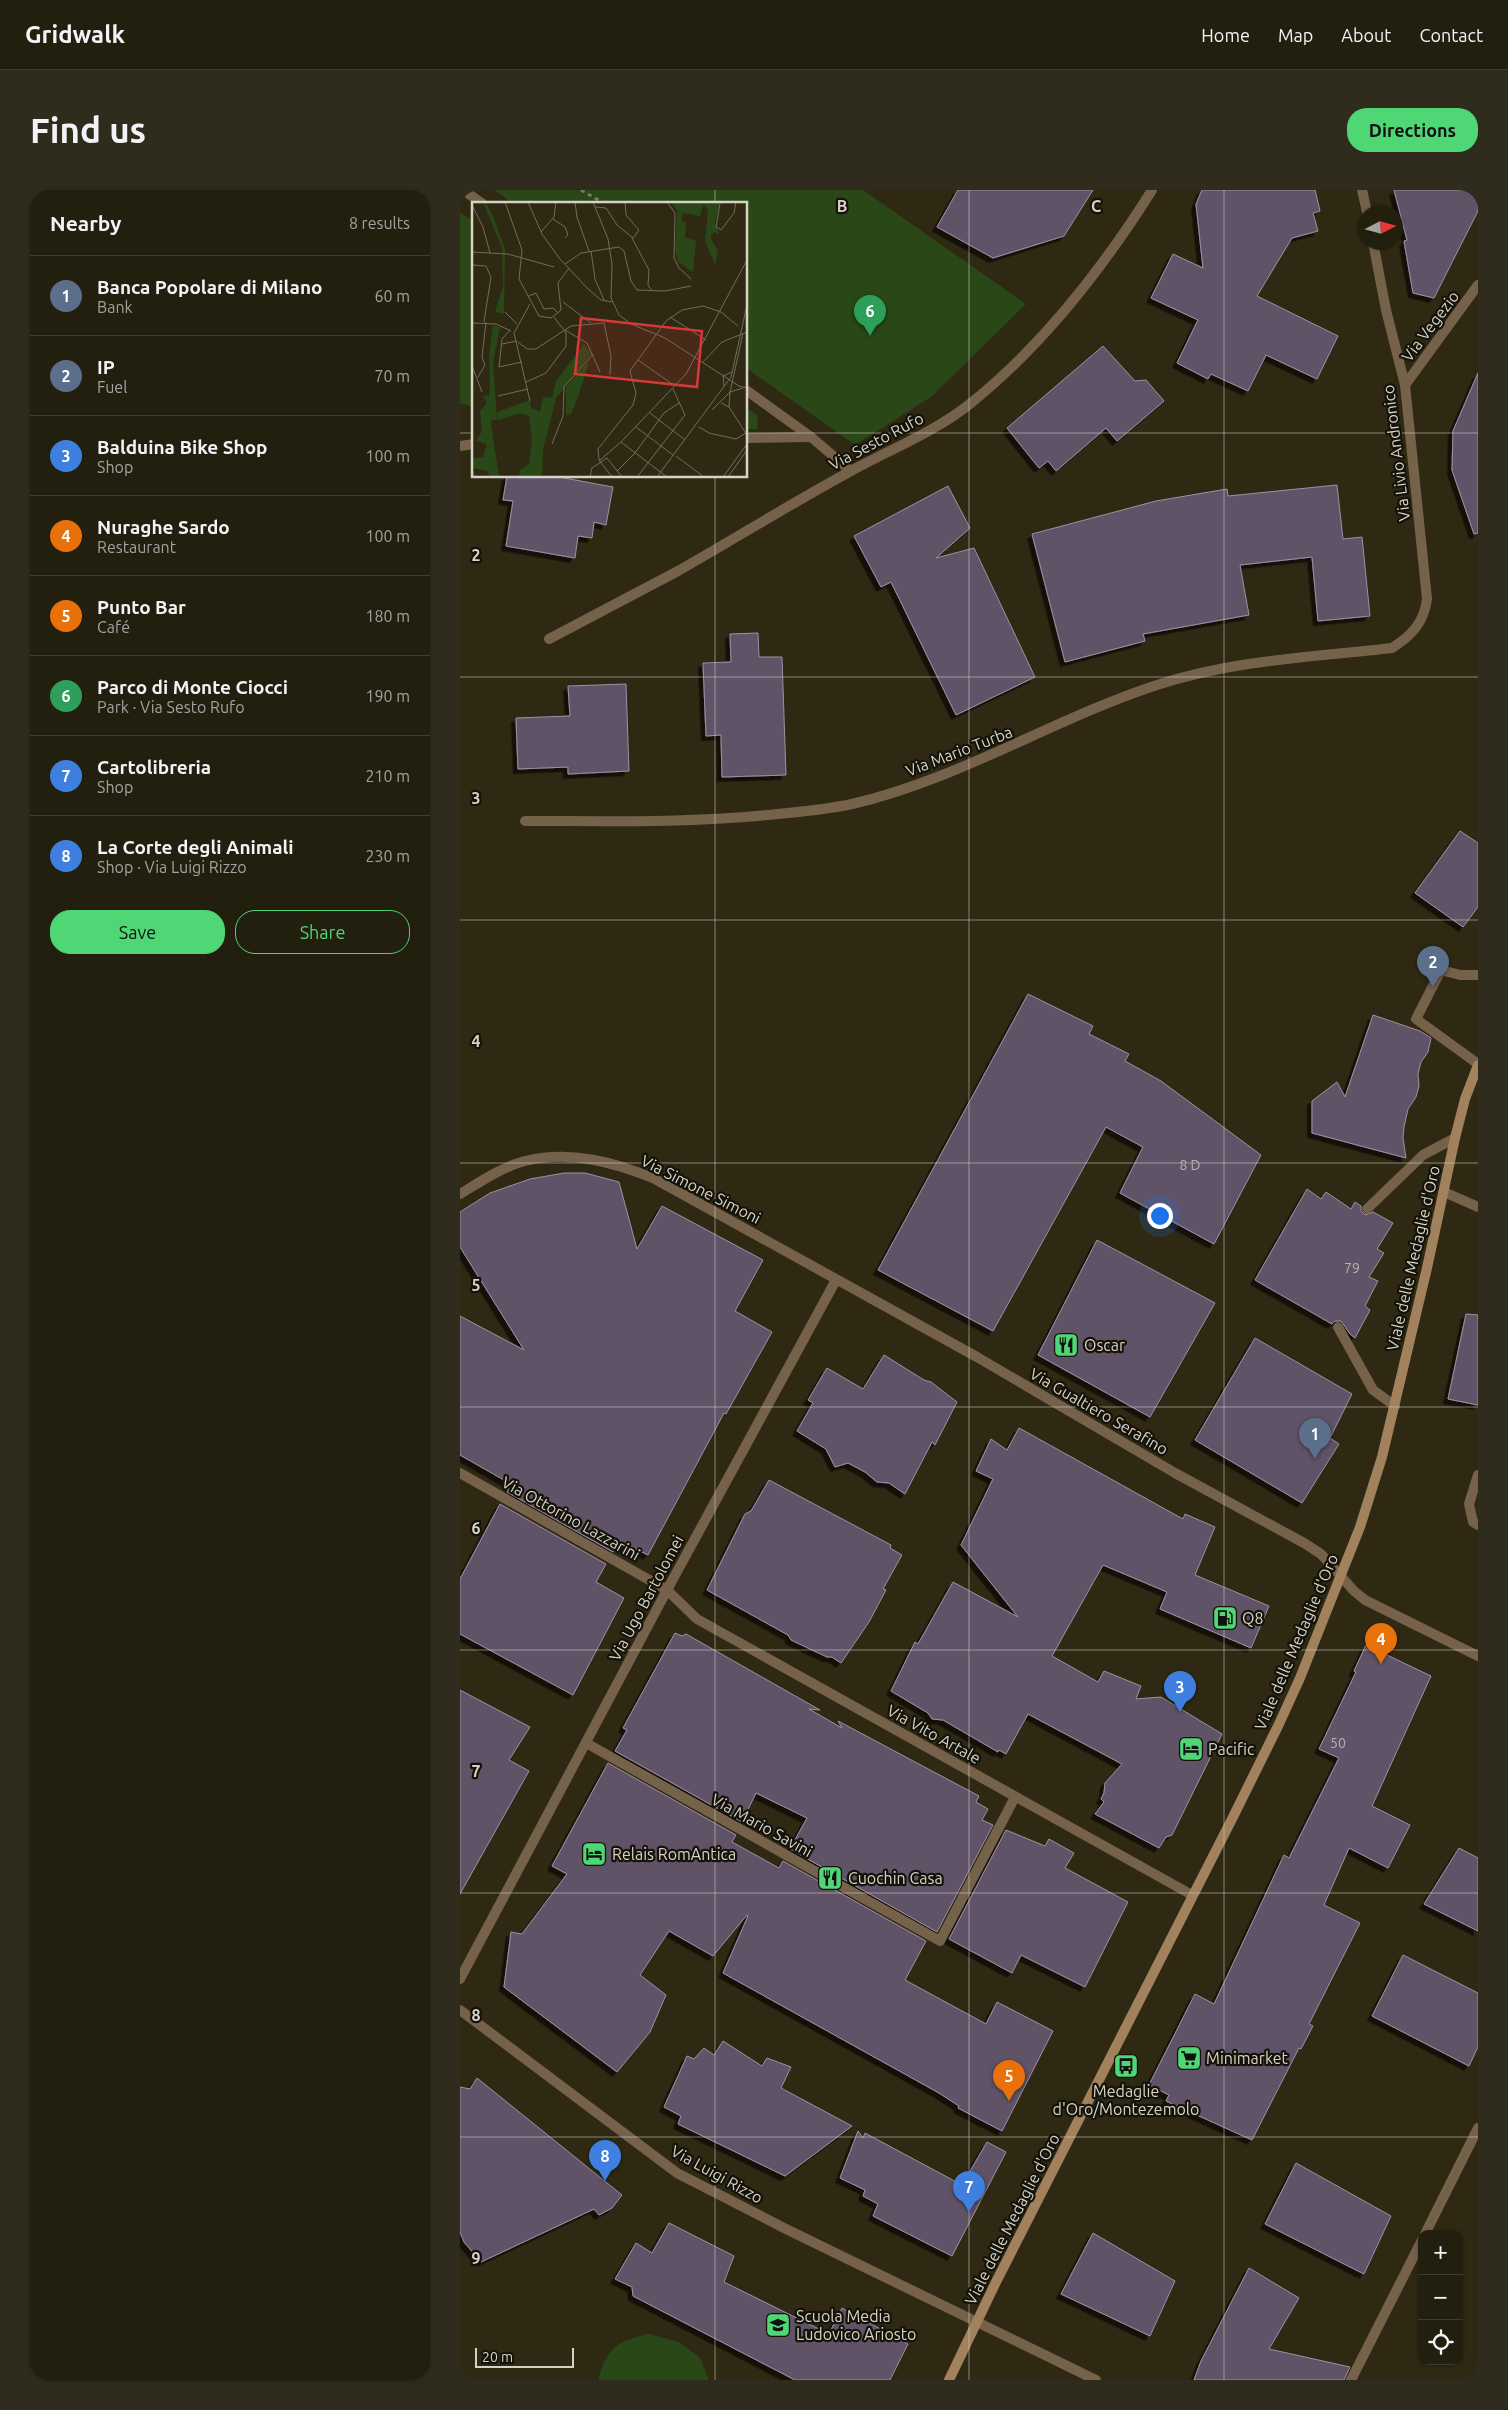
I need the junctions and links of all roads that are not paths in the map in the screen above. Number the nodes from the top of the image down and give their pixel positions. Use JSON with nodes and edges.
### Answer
{"nodes":[{"id":1,"x":463,"y":190,"type":"edge"},
{"id":2,"x":1152,"y":190,"type":"edge"},
{"id":3,"x":1362,"y":190,"type":"edge"},
{"id":4,"x":480,"y":202,"type":"edge"},
{"id":5,"x":1365,"y":205,"type":"edge"},
{"id":6,"x":1375,"y":250,"type":"edge"},
{"id":7,"x":1477,"y":288,"type":"edge"},
{"id":8,"x":1405,"y":385,"type":"junction"},
{"id":9,"x":748,"y":391,"type":"edge"},
{"id":10,"x":811,"y":437,"type":"junction"},
{"id":11,"x":748,"y":438,"type":"edge"},
{"id":12,"x":851,"y":471,"type":"junction"},
{"id":13,"x":548,"y":639,"type":"dead end"},
{"id":14,"x":1392,"y":648,"type":"joint"},
{"id":15,"x":525,"y":820,"type":"dead end"},
{"id":16,"x":1478,"y":975,"type":"edge"},
{"id":17,"x":1478,"y":1064,"type":"edge"},
{"id":18,"x":1455,"y":1138,"type":"junction"},
{"id":19,"x":1444,"y":1192,"type":"junction"},
{"id":20,"x":460,"y":1194,"type":"edge"},
{"id":21,"x":1478,"y":1207,"type":"edge"},
{"id":22,"x":1367,"y":1209,"type":"dead end"},
{"id":23,"x":836,"y":1280,"type":"junction"},
{"id":24,"x":1338,"y":1327,"type":"dead end"},
{"id":25,"x":1395,"y":1406,"type":"junction"},
{"id":26,"x":460,"y":1473,"type":"edge"},
{"id":27,"x":1478,"y":1475,"type":"edge"},
{"id":28,"x":1478,"y":1525,"type":"edge"},
{"id":29,"x":1340,"y":1577,"type":"junction"},
{"id":30,"x":667,"y":1590,"type":"junction"},
{"id":31,"x":1478,"y":1656,"type":"edge"},
{"id":32,"x":586,"y":1743,"type":"junction"},
{"id":33,"x":1015,"y":1797,"type":"junction"},
{"id":34,"x":1192,"y":1895,"type":"junction"},
{"id":35,"x":460,"y":1979,"type":"edge"},
{"id":36,"x":463,"y":2012,"type":"edge"},
{"id":37,"x":1478,"y":2128,"type":"edge"},
{"id":38,"x":1427,"y":2230,"type":"edge"},
{"id":39,"x":1418,"y":2248,"type":"edge"},
{"id":40,"x":976,"y":2322,"type":"junction"},
{"id":41,"x":948,"y":2380,"type":"edge"},
{"id":42,"x":1094,"y":2380,"type":"edge"},
{"id":43,"x":1351,"y":2380,"type":"edge"}],
"edges":[{"from":1,"to":4,"type":"street"},
{"from":2,"to":12,"type":"street","name":"Via Sesto Rufo"},
{"from":3,"to":5,"type":"street"},
{"from":6,"to":8,"type":"street","name":"Via Livio Andronico"},
{"from":7,"to":8,"type":"street","name":"Via Vegezio"},
{"from":8,"to":14,"type":"street","name":"Via Livio Andronico"},
{"from":9,"to":10,"type":"street"},
{"from":10,"to":11,"type":"street"},
{"from":10,"to":12,"type":"street"},
{"from":12,"to":13,"type":"street","name":"Via Sesto Rufo"},
{"from":14,"to":15,"type":"street","name":"Via Mario Turba"},
{"from":16,"to":17,"type":"street"},
{"from":17,"to":18,"type":"main road","name":"Viale delle Medaglie d'Oro"},
{"from":18,"to":19,"type":"main road","name":"Viale delle Medaglie d'Oro"},
{"from":18,"to":22,"type":"street"},
{"from":19,"to":21,"type":"street"},
{"from":19,"to":25,"type":"main road","name":"Viale delle Medaglie d'Oro"},
{"from":20,"to":23,"type":"street","name":"Via Simone Simoni"},
{"from":23,"to":29,"type":"street","name":"Via Gualtiero Serafino"},
{"from":23,"to":30,"type":"street","name":"Via Ugo Bartolomei"},
{"from":24,"to":25,"type":"street"},
{"from":25,"to":29,"type":"main road","name":"Viale delle Medaglie d'Oro"},
{"from":26,"to":30,"type":"street","name":"Via Ottorino Lazzarini"},
{"from":27,"to":28,"type":"street"},
{"from":29,"to":31,"type":"street","name":"Via Gualtiero Serafino"},
{"from":29,"to":34,"type":"main road","name":"Viale delle Medaglie d'Oro"},
{"from":30,"to":32,"type":"street","name":"Via Ugo Bartolomei"},
{"from":30,"to":33,"type":"street","name":"Via Vito Artale"},
{"from":32,"to":33,"type":"street","name":"Via Mario Savini"},
{"from":32,"to":35,"type":"street","name":"Via Ugo Bartolomei"},
{"from":33,"to":34,"type":"street","name":"Via Vito Artale"},
{"from":34,"to":40,"type":"main road","name":"Viale delle Medaglie d'Oro"},
{"from":36,"to":40,"type":"street","name":"Via Luigi Rizzo"},
{"from":37,"to":38,"type":"street"},
{"from":39,"to":43,"type":"street"},
{"from":40,"to":41,"type":"main road","name":"Viale delle Medaglie d'Oro"},
{"from":40,"to":42,"type":"street","name":"Via Luigi Rizzo"}]}
